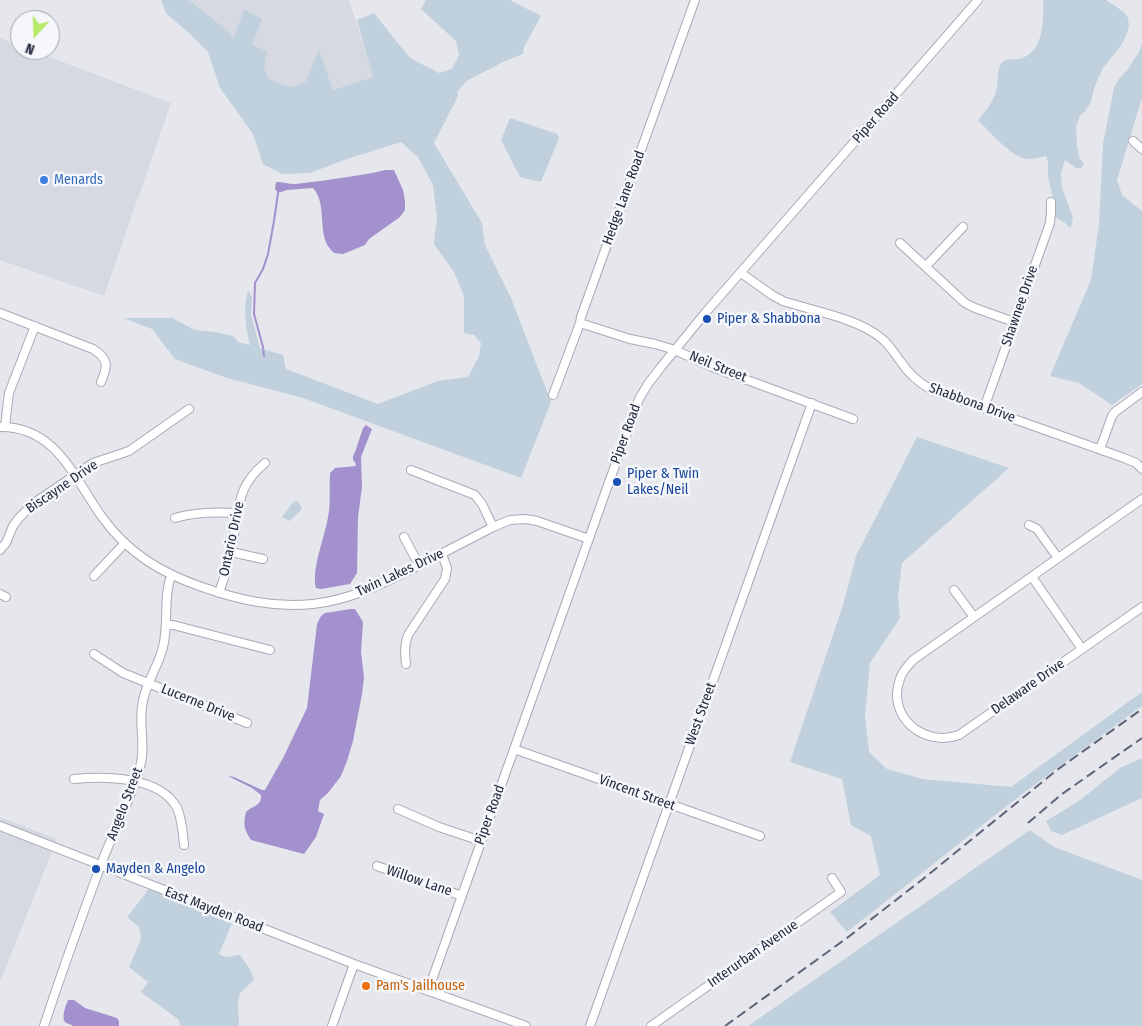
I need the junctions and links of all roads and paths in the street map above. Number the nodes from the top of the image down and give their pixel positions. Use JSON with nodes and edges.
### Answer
{"nodes":[{"id":1,"x":695,"y":0,"type":"edge"},
{"id":2,"x":978,"y":0,"type":"edge"},
{"id":3,"x":1133,"y":142,"type":"dead end"},
{"id":4,"x":1142,"y":149,"type":"edge"},
{"id":5,"x":1051,"y":202,"type":"dead end"},
{"id":6,"x":963,"y":226,"type":"dead end"},
{"id":7,"x":900,"y":243,"type":"dead end"},
{"id":8,"x":926,"y":266,"type":"junction"},
{"id":9,"x":741,"y":273,"type":"junction"},
{"id":10,"x":0,"y":313,"type":"edge"},
{"id":11,"x":1014,"y":322,"type":"junction"},
{"id":12,"x":580,"y":323,"type":"junction"},
{"id":13,"x":34,"y":326,"type":"junction"},
{"id":14,"x":675,"y":350,"type":"junction"},
{"id":15,"x":101,"y":382,"type":"dead end"},
{"id":16,"x":1142,"y":392,"type":"edge"},
{"id":17,"x":552,"y":396,"type":"dead end"},
{"id":18,"x":812,"y":403,"type":"junction"},
{"id":19,"x":984,"y":408,"type":"junction"},
{"id":20,"x":189,"y":409,"type":"dead end"},
{"id":21,"x":853,"y":419,"type":"dead end"},
{"id":22,"x":3,"y":426,"type":"edge"},
{"id":23,"x":1100,"y":449,"type":"junction"},
{"id":24,"x":265,"y":463,"type":"dead end"},
{"id":25,"x":1142,"y":469,"type":"edge"},
{"id":26,"x":411,"y":470,"type":"dead end"},
{"id":27,"x":75,"y":476,"type":"junction"},
{"id":28,"x":1142,"y":500,"type":"edge"},
{"id":29,"x":237,"y":513,"type":"junction"},
{"id":30,"x":175,"y":518,"type":"dead end"},
{"id":31,"x":1029,"y":525,"type":"dead end"},
{"id":32,"x":493,"y":527,"type":"junction"},
{"id":33,"x":404,"y":537,"type":"dead end"},
{"id":34,"x":589,"y":539,"type":"junction"},
{"id":35,"x":125,"y":543,"type":"junction"},
{"id":36,"x":0,"y":550,"type":"edge"},
{"id":37,"x":231,"y":552,"type":"junction"},
{"id":38,"x":442,"y":554,"type":"junction"},
{"id":39,"x":1058,"y":558,"type":"junction"},
{"id":40,"x":263,"y":559,"type":"dead end"},
{"id":41,"x":419,"y":566,"type":"junction"},
{"id":42,"x":94,"y":576,"type":"dead end"},
{"id":43,"x":171,"y":576,"type":"junction"},
{"id":44,"x":1032,"y":577,"type":"junction"},
{"id":45,"x":954,"y":590,"type":"dead end"},
{"id":46,"x":219,"y":593,"type":"junction"},
{"id":47,"x":1142,"y":607,"type":"edge"},
{"id":48,"x":974,"y":617,"type":"junction"},
{"id":49,"x":166,"y":625,"type":"junction"},
{"id":50,"x":1082,"y":649,"type":"junction"},
{"id":51,"x":270,"y":650,"type":"dead end"},
{"id":52,"x":94,"y":654,"type":"dead end"},
{"id":53,"x":406,"y":664,"type":"dead end"},
{"id":54,"x":148,"y":683,"type":"junction"},
{"id":55,"x":247,"y":723,"type":"dead end"},
{"id":56,"x":514,"y":749,"type":"junction"},
{"id":57,"x":74,"y":779,"type":"dead end"},
{"id":58,"x":136,"y":781,"type":"junction"},
{"id":59,"x":669,"y":804,"type":"junction"},
{"id":60,"x":398,"y":809,"type":"dead end"},
{"id":61,"x":0,"y":826,"type":"edge"},
{"id":62,"x":760,"y":836,"type":"dead end"},
{"id":63,"x":481,"y":841,"type":"junction"},
{"id":64,"x":184,"y":845,"type":"dead end"},
{"id":65,"x":101,"y":866,"type":"junction"},
{"id":66,"x":376,"y":866,"type":"dead end"},
{"id":67,"x":832,"y":878,"type":"dead end"},
{"id":68,"x":462,"y":896,"type":"junction"},
{"id":69,"x":354,"y":964,"type":"junction"},
{"id":70,"x":428,"y":990,"type":"junction"},
{"id":71,"x":44,"y":1026,"type":"edge"},
{"id":72,"x":332,"y":1026,"type":"edge"},
{"id":73,"x":526,"y":1026,"type":"edge"},
{"id":74,"x":590,"y":1026,"type":"edge"},
{"id":75,"x":651,"y":1026,"type":"edge"}],
"edges":[{"from":1,"to":12,"type":"street","name":"Hedge Lane Road"},
{"from":2,"to":9,"type":"street","name":"Piper Road"},
{"from":3,"to":4,"type":"street"},
{"from":5,"to":11,"type":"street","name":"Shawnee Drive"},
{"from":6,"to":8,"type":"street"},
{"from":7,"to":8,"type":"street"},
{"from":8,"to":11,"type":"street"},
{"from":9,"to":14,"type":"street","name":"Piper Road"},
{"from":9,"to":19,"type":"street","name":"Shabbona Drive"},
{"from":10,"to":13,"type":"street"},
{"from":11,"to":19,"type":"street","name":"Shawnee Drive"},
{"from":12,"to":14,"type":"street","name":"Neil Street"},
{"from":12,"to":17,"type":"street","name":"Hedge Lane Road"},
{"from":13,"to":15,"type":"street"},
{"from":13,"to":22,"type":"street"},
{"from":14,"to":18,"type":"street","name":"Neil Street"},
{"from":14,"to":34,"type":"street","name":"Piper Road"},
{"from":16,"to":23,"type":"street"},
{"from":18,"to":21,"type":"street","name":"Neil Street"},
{"from":18,"to":59,"type":"street","name":"West Street"},
{"from":19,"to":23,"type":"street","name":"Shabbona Drive"},
{"from":20,"to":27,"type":"street","name":"Biscayne Drive"},
{"from":22,"to":27,"type":"street","name":"Twin Lakes Drive"},
{"from":23,"to":25,"type":"street","name":"Shabbona Drive"},
{"from":24,"to":29,"type":"street","name":"Ontario Drive"},
{"from":26,"to":32,"type":"street"},
{"from":27,"to":35,"type":"street","name":"Twin Lakes Drive"},
{"from":27,"to":36,"type":"street","name":"Biscayne Drive"},
{"from":28,"to":39,"type":"street"},
{"from":29,"to":30,"type":"street"},
{"from":29,"to":37,"type":"street","name":"Ontario Drive"},
{"from":31,"to":39,"type":"street"},
{"from":32,"to":34,"type":"street","name":"Twin Lakes Drive"},
{"from":32,"to":38,"type":"street","name":"Twin Lakes Drive"},
{"from":33,"to":41,"type":"street"},
{"from":34,"to":56,"type":"street","name":"Piper Road"},
{"from":35,"to":42,"type":"street"},
{"from":35,"to":43,"type":"street","name":"Twin Lakes Drive"},
{"from":37,"to":40,"type":"street"},
{"from":37,"to":46,"type":"street","name":"Ontario Drive"},
{"from":38,"to":41,"type":"street","name":"Twin Lakes Drive"},
{"from":38,"to":53,"type":"street"},
{"from":39,"to":44,"type":"street"},
{"from":41,"to":46,"type":"street","name":"Twin Lakes Drive"},
{"from":43,"to":46,"type":"street","name":"Twin Lakes Drive"},
{"from":43,"to":49,"type":"street","name":"Angelo Street"},
{"from":44,"to":48,"type":"street"},
{"from":44,"to":50,"type":"street"},
{"from":45,"to":48,"type":"street"},
{"from":47,"to":50,"type":"street","name":"Delaware Drive"},
{"from":48,"to":50,"type":"street","name":"Delaware Drive"},
{"from":49,"to":51,"type":"street"},
{"from":49,"to":54,"type":"street","name":"Angelo Street"},
{"from":52,"to":54,"type":"street","name":"Lucerne Drive"},
{"from":54,"to":55,"type":"street","name":"Lucerne Drive"},
{"from":54,"to":58,"type":"street","name":"Angelo Street"},
{"from":56,"to":59,"type":"street","name":"Vincent Street"},
{"from":56,"to":63,"type":"street","name":"Piper Road"},
{"from":57,"to":58,"type":"street"},
{"from":58,"to":64,"type":"street"},
{"from":58,"to":65,"type":"street","name":"Angelo Street"},
{"from":59,"to":62,"type":"street","name":"Vincent Street"},
{"from":59,"to":74,"type":"street","name":"West Street"},
{"from":60,"to":63,"type":"street"},
{"from":61,"to":65,"type":"street","name":"East Mayden Road"},
{"from":63,"to":68,"type":"street","name":"Piper Road"},
{"from":65,"to":69,"type":"street","name":"East Mayden Road"},
{"from":65,"to":71,"type":"street","name":"Angelo Street"},
{"from":66,"to":68,"type":"street","name":"Willow Lane"},
{"from":67,"to":75,"type":"street","name":"Interurban Avenue"},
{"from":68,"to":70,"type":"street","name":"Piper Road"},
{"from":69,"to":70,"type":"street","name":"East Mayden Road"},
{"from":69,"to":72,"type":"street"},
{"from":70,"to":73,"type":"street","name":"East Mayden Road"}]}
